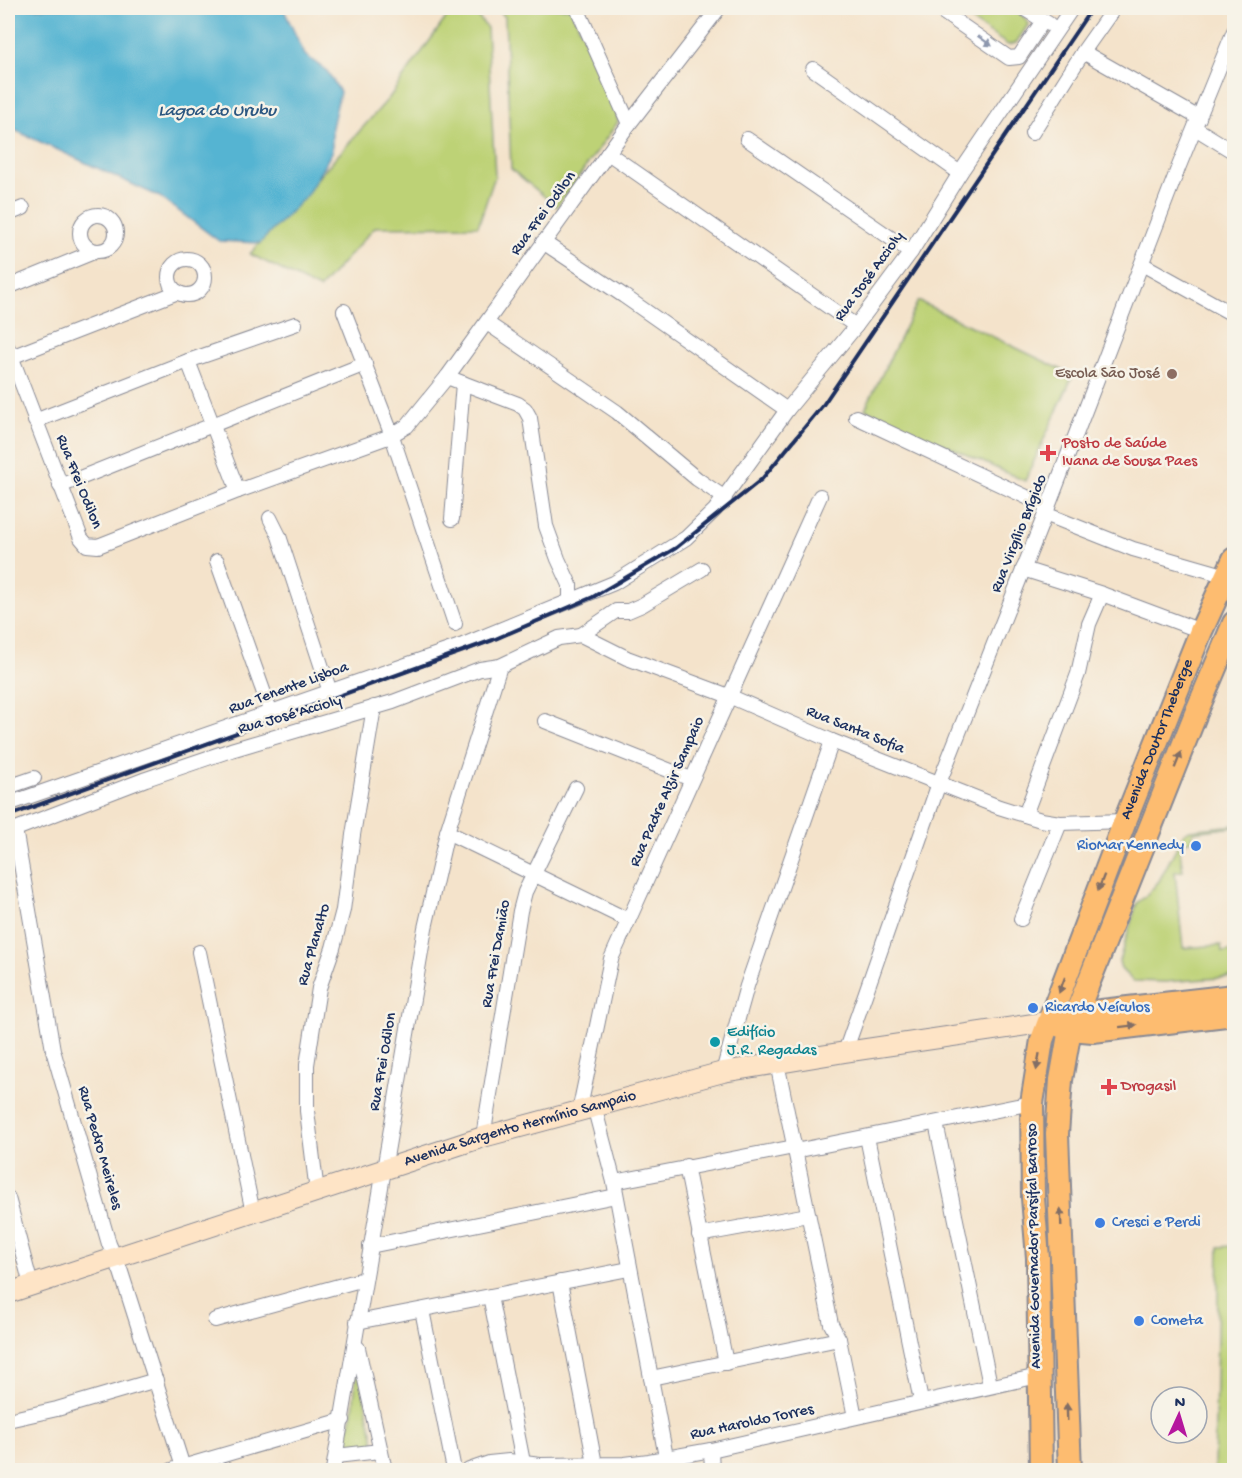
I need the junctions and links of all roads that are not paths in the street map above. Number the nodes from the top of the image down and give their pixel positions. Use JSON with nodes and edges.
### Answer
{"nodes":[{"id":1,"x":577,"y":8,"type":"edge"},
{"id":2,"x":719,"y":8,"type":"edge"},
{"id":3,"x":937,"y":8,"type":"edge"},
{"id":4,"x":1023,"y":8,"type":"edge"},
{"id":5,"x":1072,"y":8,"type":"edge"},
{"id":6,"x":1114,"y":8,"type":"edge"},
{"id":7,"x":1043,"y":21,"type":"junction"},
{"id":8,"x":1057,"y":30,"type":"junction"},
{"id":9,"x":1234,"y":31,"type":"edge"},
{"id":10,"x":1083,"y":52,"type":"junction"},
{"id":11,"x":813,"y":69,"type":"dead end"},
{"id":12,"x":1197,"y":123,"type":"junction"},
{"id":13,"x":628,"y":124,"type":"junction"},
{"id":14,"x":1032,"y":133,"type":"dead end"},
{"id":15,"x":747,"y":139,"type":"dead end"},
{"id":16,"x":1234,"y":152,"type":"edge"},
{"id":17,"x":608,"y":153,"type":"junction"},
{"id":18,"x":960,"y":173,"type":"junction"},
{"id":19,"x":23,"y":208,"type":"dead end"},
{"id":20,"x":8,"y":214,"type":"edge"},
{"id":21,"x":543,"y":242,"type":"junction"},
{"id":22,"x":96,"y":251,"type":"dead end"},
{"id":23,"x":911,"y":252,"type":"junction"},
{"id":24,"x":1142,"y":264,"type":"junction"},
{"id":25,"x":8,"y":287,"type":"edge"},
{"id":26,"x":178,"y":292,"type":"dead end"},
{"id":27,"x":344,"y":310,"type":"dead end"},
{"id":28,"x":1234,"y":315,"type":"edge"},
{"id":29,"x":487,"y":323,"type":"junction"},
{"id":30,"x":295,"y":324,"type":"dead end"},
{"id":31,"x":856,"y":326,"type":"junction"},
{"id":32,"x":9,"y":352,"type":"edge"},
{"id":33,"x":188,"y":361,"type":"junction"},
{"id":34,"x":365,"y":364,"type":"junction"},
{"id":35,"x":447,"y":377,"type":"junction"},
{"id":36,"x":463,"y":383,"type":"junction"},
{"id":37,"x":787,"y":410,"type":"junction"},
{"id":38,"x":856,"y":417,"type":"dead end"},
{"id":39,"x":35,"y":421,"type":"junction"},
{"id":40,"x":211,"y":424,"type":"junction"},
{"id":41,"x":391,"y":434,"type":"junction"},
{"id":42,"x":60,"y":486,"type":"junction"},
{"id":43,"x":238,"y":491,"type":"junction"},
{"id":44,"x":820,"y":496,"type":"dead end"},
{"id":45,"x":725,"y":498,"type":"junction"},
{"id":46,"x":1047,"y":511,"type":"junction"},
{"id":47,"x":270,"y":518,"type":"dead end"},
{"id":48,"x":452,"y":519,"type":"dead end"},
{"id":49,"x":217,"y":561,"type":"dead end"},
{"id":50,"x":1231,"y":568,"type":"edge"},
{"id":51,"x":702,"y":569,"type":"dead end"},
{"id":52,"x":1023,"y":569,"type":"junction"},
{"id":53,"x":576,"y":594,"type":"junction"},
{"id":54,"x":1102,"y":594,"type":"junction"},
{"id":55,"x":1234,"y":623,"type":"edge"},
{"id":56,"x":455,"y":624,"type":"dead end"},
{"id":57,"x":1201,"y":631,"type":"junction"},
{"id":58,"x":581,"y":635,"type":"junction"},
{"id":59,"x":500,"y":666,"type":"junction"},
{"id":60,"x":330,"y":692,"type":"junction"},
{"id":61,"x":729,"y":696,"type":"junction"},
{"id":62,"x":1172,"y":704,"type":"junction"},
{"id":63,"x":374,"y":707,"type":"junction"},
{"id":64,"x":271,"y":713,"type":"junction"},
{"id":65,"x":1196,"y":713,"type":"junction"},
{"id":66,"x":545,"y":721,"type":"dead end"},
{"id":67,"x":832,"y":741,"type":"junction"},
{"id":68,"x":34,"y":778,"type":"dead end"},
{"id":69,"x":691,"y":779,"type":"junction"},
{"id":70,"x":939,"y":783,"type":"junction"},
{"id":71,"x":8,"y":787,"type":"edge"},
{"id":72,"x":576,"y":788,"type":"dead end"},
{"id":73,"x":8,"y":804,"type":"edge"},
{"id":74,"x":1025,"y":815,"type":"junction"},
{"id":75,"x":1125,"y":821,"type":"junction"},
{"id":76,"x":1060,"y":823,"type":"junction"},
{"id":77,"x":11,"y":831,"type":"edge"},
{"id":78,"x":447,"y":832,"type":"junction"},
{"id":79,"x":535,"y":874,"type":"junction"},
{"id":80,"x":1021,"y":919,"type":"dead end"},
{"id":81,"x":628,"y":920,"type":"junction"},
{"id":82,"x":200,"y":952,"type":"dead end"},
{"id":83,"x":1095,"y":964,"type":"junction"},
{"id":84,"x":1234,"y":996,"type":"edge"},
{"id":85,"x":1188,"y":1002,"type":"junction"},
{"id":86,"x":1234,"y":1014,"type":"edge"},
{"id":87,"x":1072,"y":1021,"type":"junction"},
{"id":88,"x":1047,"y":1022,"type":"junction"},
{"id":89,"x":845,"y":1052,"type":"junction"},
{"id":90,"x":777,"y":1063,"type":"junction"},
{"id":91,"x":723,"y":1072,"type":"junction"},
{"id":92,"x":1032,"y":1103,"type":"junction"},
{"id":93,"x":587,"y":1109,"type":"junction"},
{"id":94,"x":936,"y":1123,"type":"junction"},
{"id":95,"x":483,"y":1137,"type":"junction"},
{"id":96,"x":867,"y":1137,"type":"junction"},
{"id":97,"x":795,"y":1149,"type":"junction"},
{"id":98,"x":686,"y":1166,"type":"junction"},
{"id":99,"x":382,"y":1171,"type":"junction"},
{"id":100,"x":614,"y":1182,"type":"junction"},
{"id":101,"x":317,"y":1192,"type":"junction"},
{"id":102,"x":616,"y":1196,"type":"junction"},
{"id":103,"x":8,"y":1198,"type":"edge"},
{"id":104,"x":253,"y":1213,"type":"junction"},
{"id":105,"x":807,"y":1215,"type":"junction"},
{"id":106,"x":699,"y":1235,"type":"junction"},
{"id":107,"x":370,"y":1246,"type":"junction"},
{"id":108,"x":115,"y":1259,"type":"junction"},
{"id":109,"x":629,"y":1269,"type":"junction"},
{"id":110,"x":364,"y":1279,"type":"junction"},
{"id":111,"x":560,"y":1282,"type":"junction"},
{"id":112,"x":31,"y":1286,"type":"junction"},
{"id":113,"x":8,"y":1293,"type":"edge"},
{"id":114,"x":490,"y":1296,"type":"junction"},
{"id":115,"x":422,"y":1310,"type":"junction"},
{"id":116,"x":215,"y":1320,"type":"dead end"},
{"id":117,"x":357,"y":1322,"type":"junction"},
{"id":118,"x":356,"y":1340,"type":"junction"},
{"id":119,"x":839,"y":1340,"type":"junction"},
{"id":120,"x":726,"y":1363,"type":"junction"},
{"id":121,"x":1038,"y":1376,"type":"junction"},
{"id":122,"x":651,"y":1378,"type":"junction"},
{"id":123,"x":156,"y":1380,"type":"junction"},
{"id":124,"x":990,"y":1385,"type":"junction"},
{"id":125,"x":921,"y":1401,"type":"junction"},
{"id":126,"x":855,"y":1417,"type":"junction"},
{"id":127,"x":8,"y":1420,"type":"edge"},
{"id":128,"x":343,"y":1420,"type":"junction"},
{"id":129,"x":711,"y":1450,"type":"junction"},
{"id":130,"x":380,"y":1451,"type":"junction"},
{"id":131,"x":336,"y":1456,"type":"junction"},
{"id":132,"x":666,"y":1457,"type":"junction"},
{"id":133,"x":523,"y":1462,"type":"junction"},
{"id":134,"x":595,"y":1464,"type":"junction"},
{"id":135,"x":540,"y":1468,"type":"edge"},
{"id":136,"x":178,"y":1469,"type":"edge"},
{"id":137,"x":333,"y":1470,"type":"edge"},
{"id":138,"x":385,"y":1470,"type":"edge"},
{"id":139,"x":454,"y":1470,"type":"edge"},
{"id":140,"x":469,"y":1470,"type":"edge"},
{"id":141,"x":712,"y":1470,"type":"edge"},
{"id":142,"x":1041,"y":1470,"type":"edge"},
{"id":143,"x":1070,"y":1470,"type":"edge"}],
"edges":[{"from":1,"to":13,"type":"street"},
{"from":2,"to":13,"type":"street","name":"Rua Frei Odilon"},
{"from":3,"to":7,"type":"street","one_way":true},
{"from":4,"to":7,"type":"street"},
{"from":5,"to":8,"type":"street","name":"Rua José Accioly"},
{"from":6,"to":10,"type":"street"},
{"from":7,"to":8,"type":"street"},
{"from":8,"to":18,"type":"street","name":"Rua José Accioly"},
{"from":9,"to":12,"type":"street","name":"Rua Virgílio Brígido"},
{"from":10,"to":12,"type":"street"},
{"from":10,"to":14,"type":"street"},
{"from":11,"to":18,"type":"street"},
{"from":12,"to":16,"type":"street"},
{"from":12,"to":24,"type":"street","name":"Rua Virgílio Brígido"},
{"from":13,"to":17,"type":"street","name":"Rua Frei Odilon"},
{"from":15,"to":23,"type":"street"},
{"from":17,"to":21,"type":"street","name":"Rua Frei Odilon"},
{"from":17,"to":31,"type":"street"},
{"from":18,"to":23,"type":"street","name":"Rua José Accioly"},
{"from":19,"to":20,"type":"street"},
{"from":21,"to":29,"type":"street","name":"Rua Frei Odilon"},
{"from":21,"to":37,"type":"street"},
{"from":22,"to":25,"type":"street"},
{"from":23,"to":31,"type":"street","name":"Rua José Accioly"},
{"from":24,"to":28,"type":"street"},
{"from":24,"to":46,"type":"street","name":"Rua Virgílio Brígido"},
{"from":26,"to":32,"type":"street"},
{"from":27,"to":34,"type":"street"},
{"from":29,"to":35,"type":"street","name":"Rua Frei Odilon"},
{"from":29,"to":45,"type":"street"},
{"from":30,"to":33,"type":"street"},
{"from":31,"to":37,"type":"street","name":"Rua José Accioly"},
{"from":32,"to":39,"type":"street","name":"Rua Frei Odilon"},
{"from":33,"to":39,"type":"street"},
{"from":33,"to":40,"type":"street"},
{"from":34,"to":40,"type":"street"},
{"from":34,"to":41,"type":"street"},
{"from":35,"to":36,"type":"street"},
{"from":35,"to":41,"type":"street","name":"Rua Frei Odilon"},
{"from":36,"to":48,"type":"street"},
{"from":36,"to":53,"type":"street"},
{"from":37,"to":45,"type":"street","name":"Rua José Accioly"},
{"from":38,"to":46,"type":"street"},
{"from":39,"to":42,"type":"street","name":"Rua Frei Odilon"},
{"from":40,"to":42,"type":"street"},
{"from":40,"to":43,"type":"street"},
{"from":41,"to":43,"type":"street","name":"Rua Frei Odilon"},
{"from":41,"to":56,"type":"street"},
{"from":42,"to":43,"type":"street","name":"Rua Frei Odilon"},
{"from":44,"to":61,"type":"street","name":"Rua Padre Alzir Sampaio"},
{"from":45,"to":53,"type":"street","name":"Rua Tenente Lisboa"},
{"from":46,"to":50,"type":"street"},
{"from":46,"to":52,"type":"street","name":"Rua Virgílio Brígido"},
{"from":47,"to":60,"type":"street"},
{"from":49,"to":64,"type":"street"},
{"from":50,"to":57,"type":"main road","name":"Avenida Doutor Theberge"},
{"from":51,"to":58,"type":"street"},
{"from":52,"to":54,"type":"street"},
{"from":52,"to":70,"type":"street","name":"Rua Virgílio Brígido"},
{"from":53,"to":60,"type":"street","name":"Rua Tenente Lisboa"},
{"from":54,"to":57,"type":"street"},
{"from":54,"to":74,"type":"street"},
{"from":55,"to":65,"type":"main road","name":"Avenida Doutor Theberge"},
{"from":57,"to":62,"type":"main road","name":"Avenida Doutor Theberge"},
{"from":58,"to":59,"type":"street","name":"Rua José Accioly"},
{"from":58,"to":61,"type":"street","name":"Rua Santa Sofia"},
{"from":59,"to":63,"type":"street","name":"Rua José Accioly"},
{"from":59,"to":78,"type":"street","name":"Rua Frei Odilon"},
{"from":60,"to":64,"type":"street","name":"Rua Tenente Lisboa"},
{"from":61,"to":67,"type":"street","name":"Rua Santa Sofia"},
{"from":61,"to":69,"type":"street","name":"Rua Padre Alzir Sampaio"},
{"from":62,"to":65,"type":"main road"},
{"from":62,"to":75,"type":"main road","name":"Avenida Doutor Theberge"},
{"from":63,"to":77,"type":"street","name":"Rua José Accioly"},
{"from":63,"to":101,"type":"street","name":"Rua Planalto"},
{"from":64,"to":73,"type":"street","name":"Rua Tenente Lisboa"},
{"from":83,"to":65,"type":"main road","name":"Avenida Doutor Theberge","one_way":true},
{"from":66,"to":69,"type":"street"},
{"from":67,"to":70,"type":"street","name":"Rua Santa Sofia"},
{"from":67,"to":91,"type":"street"},
{"from":68,"to":71,"type":"street"},
{"from":69,"to":81,"type":"street","name":"Rua Padre Alzir Sampaio"},
{"from":70,"to":74,"type":"street","name":"Rua Santa Sofia"},
{"from":70,"to":89,"type":"street","name":"Rua Virgílio Brígido"},
{"from":72,"to":79,"type":"street","name":"Rua Frei Damião"},
{"from":74,"to":76,"type":"street","name":"Rua Santa Sofia"},
{"from":75,"to":76,"type":"street","name":"Rua Santa Sofia"},
{"from":75,"to":88,"type":"main road","name":"Avenida Doutor Theberge","one_way":true},
{"from":76,"to":80,"type":"street"},
{"from":77,"to":108,"type":"street","name":"Rua Pedro Meireles"},
{"from":78,"to":79,"type":"street"},
{"from":78,"to":99,"type":"street","name":"Rua Frei Odilon"},
{"from":79,"to":81,"type":"street"},
{"from":79,"to":95,"type":"street","name":"Rua Frei Damião"},
{"from":81,"to":93,"type":"street","name":"Rua Padre Alzir Sampaio"},
{"from":82,"to":104,"type":"street"},
{"from":83,"to":85,"type":"main road"},
{"from":83,"to":87,"type":"main road","name":"Avenida Doutor Theberge"},
{"from":84,"to":85,"type":"main road","name":"Avenida Sargento Hermínio Sampaio"},
{"from":85,"to":87,"type":"main road","name":"Avenida Sargento Hermínio Sampaio"},
{"from":87,"to":86,"type":"main road","name":"Avenida Sargento Hermínio Sampaio","one_way":true},
{"from":87,"to":88,"type":"main road","name":"Avenida Sargento Hermínio Sampaio"},
{"from":143,"to":87,"type":"main road","name":"Avenida Governador Parsifal Barroso","one_way":true},
{"from":88,"to":89,"type":"main road","name":"Avenida Sargento Hermínio Sampaio"},
{"from":88,"to":92,"type":"main road","name":"Avenida Governador Parsifal Barroso","one_way":true},
{"from":89,"to":90,"type":"main road","name":"Avenida Sargento Hermínio Sampaio"},
{"from":90,"to":91,"type":"main road","name":"Avenida Sargento Hermínio Sampaio"},
{"from":90,"to":97,"type":"street"},
{"from":91,"to":93,"type":"main road","name":"Avenida Sargento Hermínio Sampaio"},
{"from":92,"to":94,"type":"street"},
{"from":92,"to":121,"type":"main road","name":"Avenida Governador Parsifal Barroso"},
{"from":93,"to":95,"type":"main road","name":"Avenida Sargento Hermínio Sampaio"},
{"from":93,"to":100,"type":"street"},
{"from":94,"to":96,"type":"street"},
{"from":94,"to":124,"type":"street"},
{"from":95,"to":99,"type":"main road","name":"Avenida Sargento Hermínio Sampaio"},
{"from":96,"to":97,"type":"street"},
{"from":96,"to":125,"type":"street"},
{"from":97,"to":98,"type":"street"},
{"from":97,"to":105,"type":"street"},
{"from":98,"to":100,"type":"street"},
{"from":98,"to":106,"type":"street"},
{"from":99,"to":101,"type":"main road","name":"Avenida Sargento Hermínio Sampaio"},
{"from":99,"to":107,"type":"street","name":"Rua Frei Odilon"},
{"from":100,"to":102,"type":"street"},
{"from":101,"to":104,"type":"main road","name":"Avenida Sargento Hermínio Sampaio"},
{"from":102,"to":107,"type":"street"},
{"from":102,"to":109,"type":"street"},
{"from":103,"to":112,"type":"street"},
{"from":104,"to":108,"type":"main road","name":"Avenida Sargento Hermínio Sampaio"},
{"from":105,"to":106,"type":"street"},
{"from":105,"to":119,"type":"street"},
{"from":106,"to":120,"type":"street"},
{"from":107,"to":110,"type":"street","name":"Rua Frei Odilon"},
{"from":108,"to":112,"type":"main road","name":"Avenida Sargento Hermínio Sampaio"},
{"from":108,"to":123,"type":"street","name":"Rua Pedro Meireles"},
{"from":109,"to":111,"type":"street"},
{"from":109,"to":122,"type":"street"},
{"from":110,"to":116,"type":"street"},
{"from":110,"to":117,"type":"street","name":"Rua Frei Odilon"},
{"from":111,"to":114,"type":"street"},
{"from":111,"to":134,"type":"street"},
{"from":112,"to":113,"type":"main road","name":"Avenida Sargento Hermínio Sampaio"},
{"from":114,"to":115,"type":"street"},
{"from":114,"to":133,"type":"street"},
{"from":115,"to":117,"type":"street"},
{"from":115,"to":139,"type":"street"},
{"from":117,"to":118,"type":"street","name":"Rua Frei Odilon"},
{"from":118,"to":128,"type":"street","name":"Rua Frei Odilon"},
{"from":118,"to":130,"type":"street"},
{"from":119,"to":120,"type":"street"},
{"from":119,"to":126,"type":"street"},
{"from":120,"to":122,"type":"street"},
{"from":121,"to":124,"type":"street","name":"Rua Haroldo Torres"},
{"from":121,"to":142,"type":"main road","name":"Avenida Governador Parsifal Barroso"},
{"from":122,"to":132,"type":"street"},
{"from":123,"to":127,"type":"street"},
{"from":123,"to":136,"type":"street","name":"Rua Pedro Meireles"},
{"from":124,"to":125,"type":"street","name":"Rua Haroldo Torres"},
{"from":125,"to":126,"type":"street","name":"Rua Haroldo Torres"},
{"from":126,"to":129,"type":"street","name":"Rua Haroldo Torres"},
{"from":128,"to":131,"type":"street","name":"Rua Frei Odilon"},
{"from":128,"to":136,"type":"street"},
{"from":129,"to":132,"type":"street","name":"Rua Haroldo Torres"},
{"from":129,"to":141,"type":"street"},
{"from":130,"to":131,"type":"street"},
{"from":130,"to":138,"type":"street"},
{"from":131,"to":137,"type":"street","name":"Rua Frei Odilon"},
{"from":132,"to":134,"type":"street","name":"Rua Haroldo Torres"},
{"from":133,"to":135,"type":"street","name":"Rua Haroldo Torres"},
{"from":133,"to":140,"type":"street","name":"Rua Haroldo Torres"},
{"from":134,"to":135,"type":"street","name":"Rua Haroldo Torres"}]}
